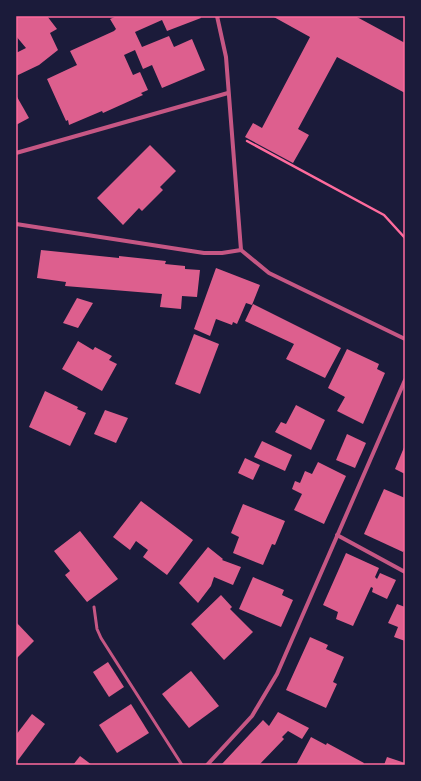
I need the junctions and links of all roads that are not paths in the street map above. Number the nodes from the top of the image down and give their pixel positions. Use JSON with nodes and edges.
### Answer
{"nodes":[{"id":1,"x":217,"y":16,"type":"edge"},
{"id":2,"x":228,"y":93,"type":"junction"},
{"id":3,"x":16,"y":153,"type":"edge"},
{"id":4,"x":16,"y":224,"type":"edge"},
{"id":5,"x":241,"y":250,"type":"junction"},
{"id":6,"x":405,"y":339,"type":"edge"},
{"id":7,"x":405,"y":380,"type":"edge"},
{"id":8,"x":337,"y":536,"type":"junction"},
{"id":9,"x":405,"y":572,"type":"edge"},
{"id":10,"x":94,"y":607,"type":"dead end"},
{"id":11,"x":182,"y":765,"type":"edge"},
{"id":12,"x":207,"y":765,"type":"edge"}],
"edges":[{"from":1,"to":2,"type":"street"},
{"from":2,"to":3,"type":"street"},
{"from":2,"to":5,"type":"street"},
{"from":4,"to":5,"type":"street"},
{"from":5,"to":6,"type":"street"},
{"from":7,"to":8,"type":"street"},
{"from":8,"to":9,"type":"street"},
{"from":8,"to":12,"type":"street"},
{"from":10,"to":11,"type":"lane"}]}
